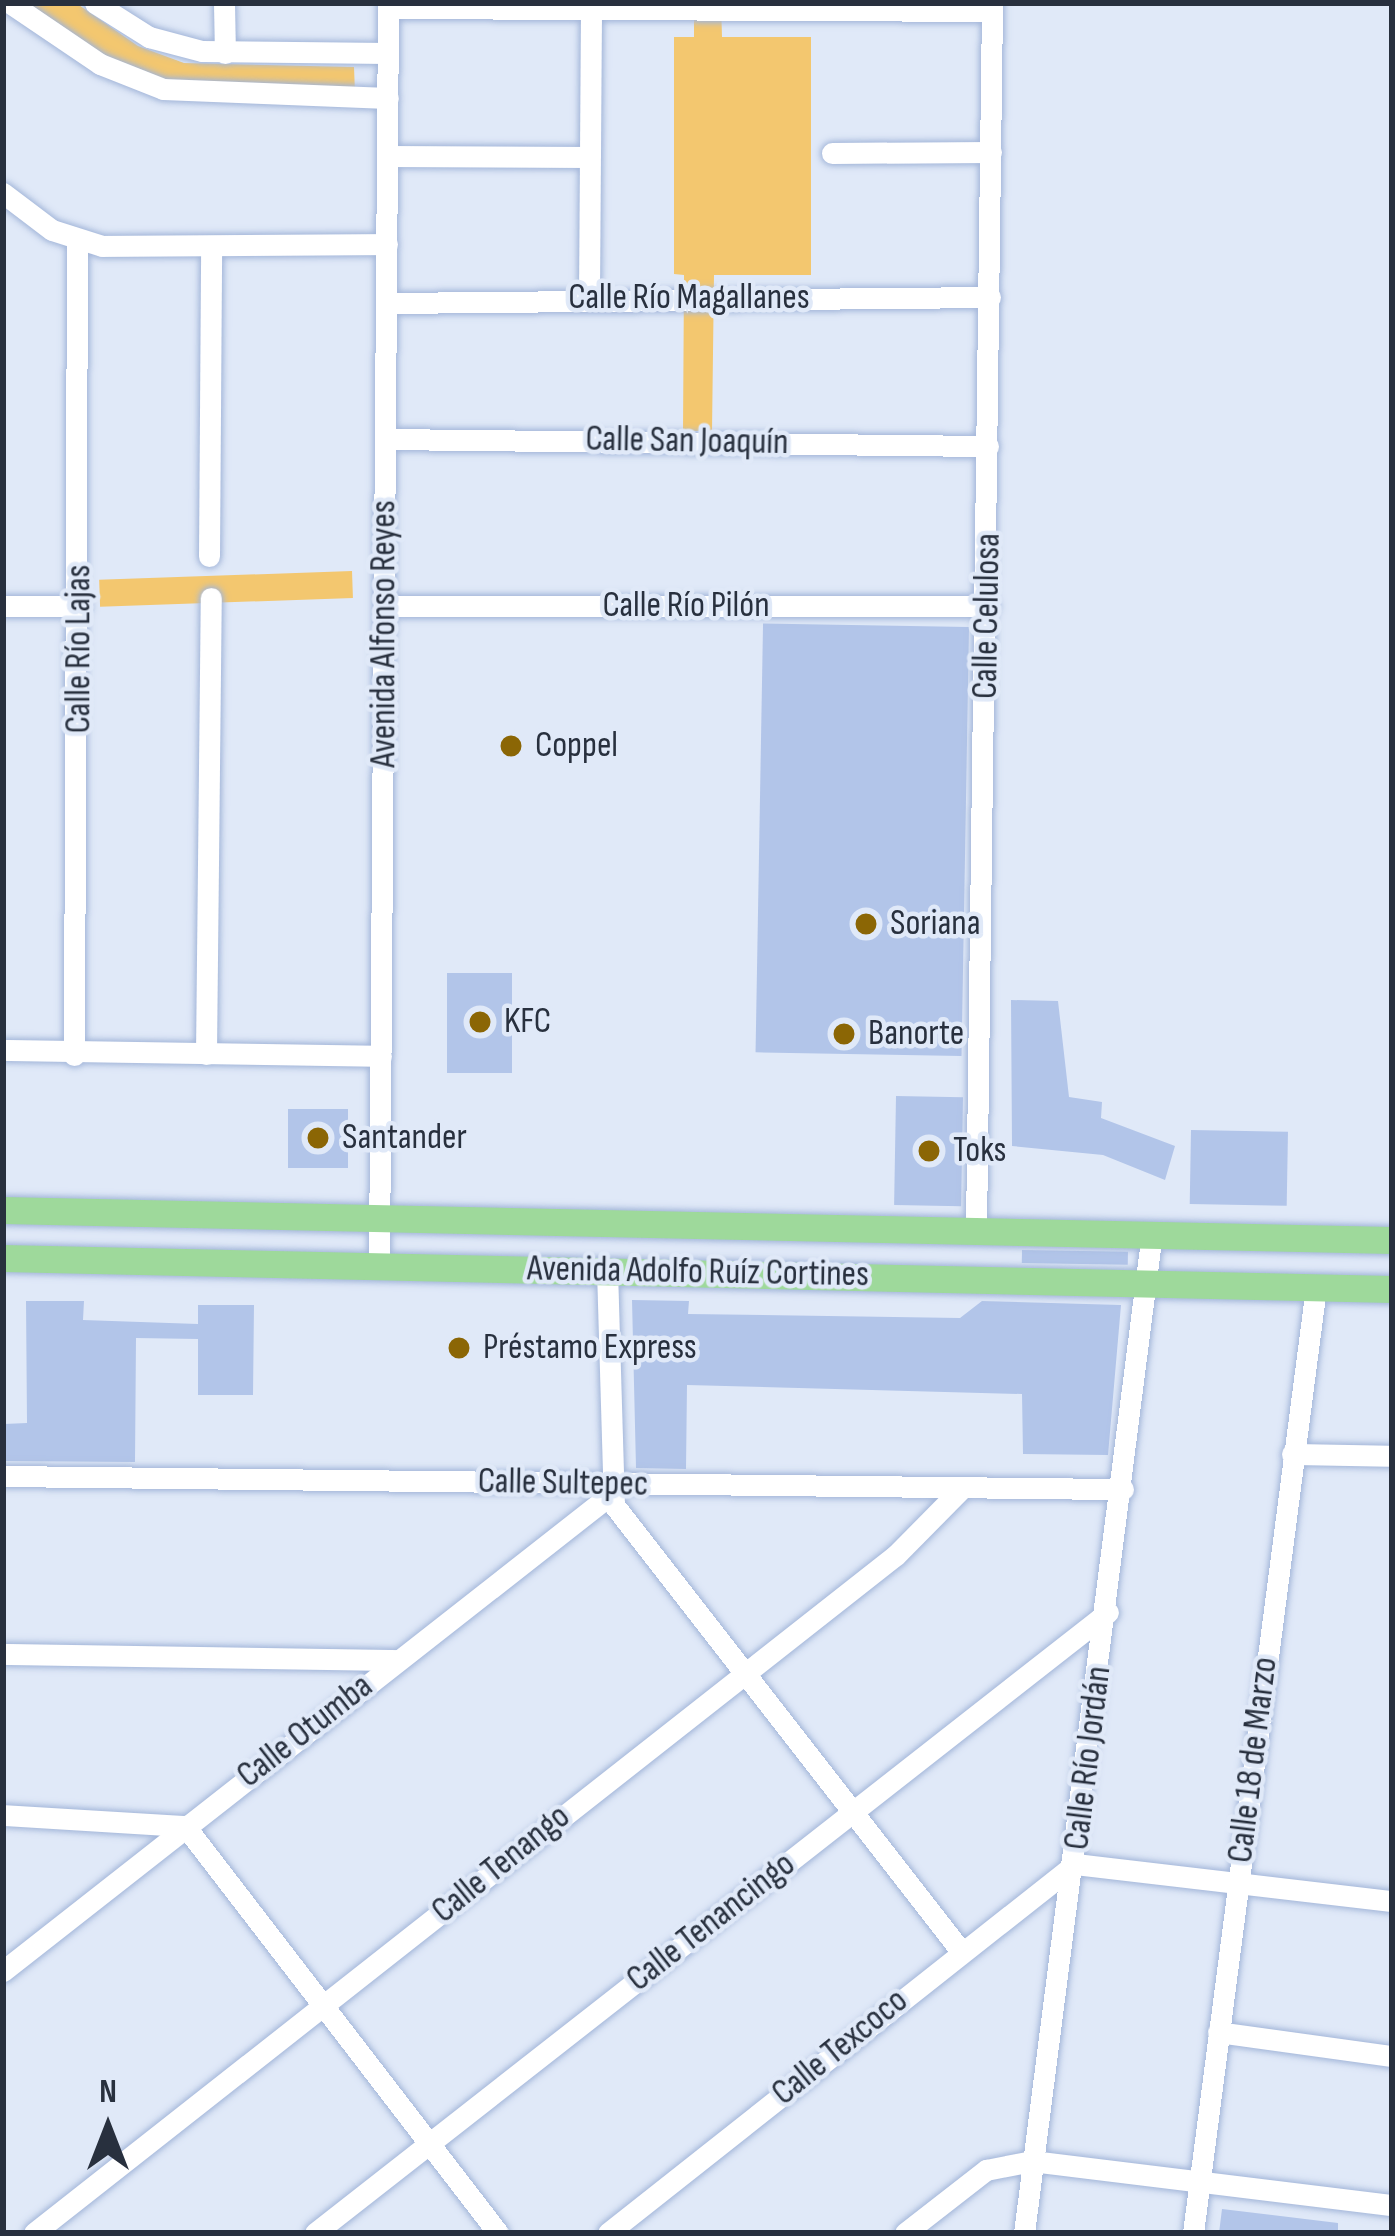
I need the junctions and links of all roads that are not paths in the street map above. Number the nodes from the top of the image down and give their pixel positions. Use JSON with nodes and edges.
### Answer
{"nodes":[{"id":1,"x":10,"y":3,"type":"edge"},
{"id":2,"x":95,"y":3,"type":"edge"},
{"id":3,"x":224,"y":3,"type":"edge"},
{"id":4,"x":388,"y":6,"type":"edge"},
{"id":5,"x":992,"y":7,"type":"edge"},
{"id":6,"x":591,"y":8,"type":"junction"},
{"id":7,"x":225,"y":53,"type":"junction"},
{"id":8,"x":388,"y":53,"type":"junction"},
{"id":9,"x":388,"y":98,"type":"junction"},
{"id":10,"x":991,"y":152,"type":"junction"},
{"id":11,"x":832,"y":153,"type":"dead end"},
{"id":12,"x":387,"y":156,"type":"junction"},
{"id":13,"x":589,"y":157,"type":"junction"},
{"id":14,"x":3,"y":193,"type":"edge"},
{"id":15,"x":77,"y":242,"type":"junction"},
{"id":16,"x":387,"y":244,"type":"junction"},
{"id":17,"x":211,"y":246,"type":"junction"},
{"id":18,"x":590,"y":297,"type":"junction"},
{"id":19,"x":989,"y":297,"type":"junction"},
{"id":20,"x":388,"y":303,"type":"junction"},
{"id":21,"x":386,"y":439,"type":"junction"},
{"id":22,"x":988,"y":446,"type":"junction"},
{"id":23,"x":209,"y":556,"type":"dead end"},
{"id":24,"x":211,"y":598,"type":"dead end"},
{"id":25,"x":385,"y":605,"type":"junction"},
{"id":26,"x":3,"y":606,"type":"edge"},
{"id":27,"x":80,"y":607,"type":"junction"},
{"id":28,"x":988,"y":607,"type":"junction"},
{"id":29,"x":3,"y":1050,"type":"edge"},
{"id":30,"x":206,"y":1054,"type":"junction"},
{"id":31,"x":74,"y":1055,"type":"junction"},
{"id":32,"x":381,"y":1056,"type":"junction"},
{"id":33,"x":3,"y":1210,"type":"edge"},
{"id":34,"x":378,"y":1218,"type":"junction"},
{"id":35,"x":976,"y":1228,"type":"junction"},
{"id":36,"x":1152,"y":1233,"type":"junction"},
{"id":37,"x":1392,"y":1240,"type":"edge"},
{"id":38,"x":4,"y":1258,"type":"edge"},
{"id":39,"x":379,"y":1264,"type":"junction"},
{"id":40,"x":3,"y":1268,"type":"edge"},
{"id":41,"x":607,"y":1270,"type":"junction"},
{"id":42,"x":1150,"y":1283,"type":"junction"},
{"id":43,"x":1316,"y":1287,"type":"junction"},
{"id":44,"x":1392,"y":1289,"type":"edge"},
{"id":45,"x":1292,"y":1454,"type":"junction"},
{"id":46,"x":1392,"y":1456,"type":"edge"},
{"id":47,"x":3,"y":1476,"type":"edge"},
{"id":48,"x":609,"y":1489,"type":"junction"},
{"id":49,"x":961,"y":1489,"type":"junction"},
{"id":50,"x":1124,"y":1489,"type":"junction"},
{"id":51,"x":1108,"y":1612,"type":"junction"},
{"id":52,"x":3,"y":1654,"type":"edge"},
{"id":53,"x":396,"y":1660,"type":"junction"},
{"id":54,"x":741,"y":1670,"type":"junction"},
{"id":55,"x":854,"y":1811,"type":"junction"},
{"id":56,"x":3,"y":1815,"type":"edge"},
{"id":57,"x":185,"y":1826,"type":"junction"},
{"id":58,"x":1075,"y":1864,"type":"junction"},
{"id":59,"x":1238,"y":1885,"type":"junction"},
{"id":60,"x":1392,"y":1901,"type":"edge"},
{"id":61,"x":960,"y":1950,"type":"junction"},
{"id":62,"x":3,"y":1971,"type":"edge"},
{"id":63,"x":321,"y":2010,"type":"junction"},
{"id":64,"x":1218,"y":2032,"type":"junction"},
{"id":65,"x":1392,"y":2056,"type":"edge"},
{"id":66,"x":428,"y":2143,"type":"junction"},
{"id":67,"x":1032,"y":2161,"type":"junction"},
{"id":68,"x":1198,"y":2180,"type":"junction"},
{"id":69,"x":1392,"y":2205,"type":"edge"},
{"id":70,"x":34,"y":2233,"type":"edge"},
{"id":71,"x":315,"y":2233,"type":"edge"},
{"id":72,"x":498,"y":2233,"type":"edge"},
{"id":73,"x":608,"y":2233,"type":"edge"},
{"id":74,"x":905,"y":2233,"type":"edge"},
{"id":75,"x":1024,"y":2233,"type":"edge"},
{"id":76,"x":1193,"y":2233,"type":"edge"}],
"edges":[{"from":1,"to":9,"type":"street"},
{"from":2,"to":7,"type":"street"},
{"from":3,"to":7,"type":"street"},
{"from":4,"to":6,"type":"street"},
{"from":4,"to":8,"type":"street","name":"Avenida Alfonso Reyes"},
{"from":5,"to":6,"type":"street"},
{"from":5,"to":10,"type":"street","name":"Calle Celulosa"},
{"from":6,"to":13,"type":"street"},
{"from":7,"to":8,"type":"street"},
{"from":8,"to":9,"type":"street","name":"Avenida Alfonso Reyes"},
{"from":9,"to":12,"type":"street","name":"Avenida Alfonso Reyes"},
{"from":10,"to":11,"type":"street"},
{"from":10,"to":19,"type":"street","name":"Calle Celulosa"},
{"from":12,"to":13,"type":"street"},
{"from":12,"to":16,"type":"street","name":"Avenida Alfonso Reyes"},
{"from":13,"to":18,"type":"street"},
{"from":14,"to":15,"type":"street"},
{"from":15,"to":17,"type":"street"},
{"from":15,"to":27,"type":"street","name":"Calle Río Lajas"},
{"from":16,"to":17,"type":"street"},
{"from":16,"to":20,"type":"street","name":"Avenida Alfonso Reyes"},
{"from":17,"to":23,"type":"street"},
{"from":18,"to":19,"type":"street","name":"Calle Río Magallanes"},
{"from":18,"to":20,"type":"street","name":"Calle Río Magallanes"},
{"from":19,"to":22,"type":"street","name":"Calle Celulosa"},
{"from":20,"to":21,"type":"street","name":"Avenida Alfonso Reyes"},
{"from":21,"to":22,"type":"street","name":"Calle San Joaquín"},
{"from":21,"to":25,"type":"street","name":"Avenida Alfonso Reyes"},
{"from":22,"to":28,"type":"street","name":"Calle Celulosa"},
{"from":24,"to":30,"type":"street"},
{"from":25,"to":28,"type":"street","name":"Calle Río Pilón"},
{"from":25,"to":32,"type":"street","name":"Avenida Alfonso Reyes"},
{"from":26,"to":27,"type":"street"},
{"from":27,"to":31,"type":"street","name":"Calle Río Lajas"},
{"from":28,"to":35,"type":"street","name":"Calle Celulosa"},
{"from":29,"to":31,"type":"street"},
{"from":30,"to":31,"type":"street"},
{"from":30,"to":32,"type":"street"},
{"from":32,"to":34,"type":"street","name":"Avenida Alfonso Reyes"},
{"from":33,"to":34,"type":"main road","name":"Avenida Adolfo Ruíz Cortines"},
{"from":34,"to":35,"type":"main road","name":"Avenida Adolfo Ruíz Cortines"},
{"from":34,"to":39,"type":"street","name":"Avenida Alfonso Reyes"},
{"from":35,"to":36,"type":"main road","name":"Avenida Adolfo Ruíz Cortines"},
{"from":36,"to":37,"type":"main road","name":"Avenida Adolfo Ruíz Cortines"},
{"from":36,"to":42,"type":"street","name":"Calle Río Jordán"},
{"from":38,"to":39,"type":"main road","name":"Avenida Adolfo Ruíz Cortines"},
{"from":38,"to":40,"type":"street"},
{"from":39,"to":41,"type":"main road","name":"Avenida Adolfo Ruíz Cortines"},
{"from":41,"to":42,"type":"main road","name":"Avenida Adolfo Ruíz Cortines"},
{"from":41,"to":48,"type":"street"},
{"from":42,"to":43,"type":"main road","name":"Avenida Adolfo Ruíz Cortines"},
{"from":42,"to":50,"type":"street","name":"Calle Río Jordán"},
{"from":43,"to":44,"type":"main road","name":"Avenida Adolfo Ruíz Cortines"},
{"from":43,"to":45,"type":"street","name":"Calle 18 de Marzo"},
{"from":45,"to":46,"type":"street"},
{"from":45,"to":59,"type":"street","name":"Calle 18 de Marzo"},
{"from":47,"to":48,"type":"street","name":"Calle Sultepec"},
{"from":48,"to":49,"type":"street","name":"Calle Sultepec"},
{"from":48,"to":53,"type":"street","name":"Calle Otumba"},
{"from":48,"to":54,"type":"street"},
{"from":49,"to":50,"type":"street","name":"Calle Sultepec"},
{"from":49,"to":54,"type":"street","name":"Calle Tenango"},
{"from":50,"to":51,"type":"street","name":"Calle Río Jordán"},
{"from":51,"to":55,"type":"street","name":"Calle Tenancingo"},
{"from":51,"to":58,"type":"street","name":"Calle Río Jordán"},
{"from":52,"to":53,"type":"street"},
{"from":53,"to":57,"type":"street","name":"Calle Otumba"},
{"from":54,"to":55,"type":"street"},
{"from":54,"to":63,"type":"street","name":"Calle Tenango"},
{"from":55,"to":61,"type":"street"},
{"from":55,"to":66,"type":"street","name":"Calle Tenancingo"},
{"from":56,"to":57,"type":"street"},
{"from":57,"to":62,"type":"street","name":"Calle Otumba"},
{"from":57,"to":63,"type":"street"},
{"from":58,"to":59,"type":"street"},
{"from":58,"to":61,"type":"street","name":"Calle Texcoco"},
{"from":58,"to":67,"type":"street","name":"Calle Río Jordán"},
{"from":59,"to":60,"type":"street"},
{"from":59,"to":64,"type":"street","name":"Calle 18 de Marzo"},
{"from":61,"to":73,"type":"street","name":"Calle Texcoco"},
{"from":63,"to":66,"type":"street"},
{"from":63,"to":70,"type":"street","name":"Calle Tenango"},
{"from":64,"to":65,"type":"street"},
{"from":64,"to":68,"type":"street","name":"Calle 18 de Marzo"},
{"from":66,"to":71,"type":"street","name":"Calle Tenancingo"},
{"from":66,"to":72,"type":"street"},
{"from":67,"to":68,"type":"street"},
{"from":67,"to":74,"type":"street"},
{"from":67,"to":75,"type":"street","name":"Calle Río Jordán"},
{"from":68,"to":69,"type":"street"},
{"from":68,"to":76,"type":"street","name":"Calle 18 de Marzo"}]}
